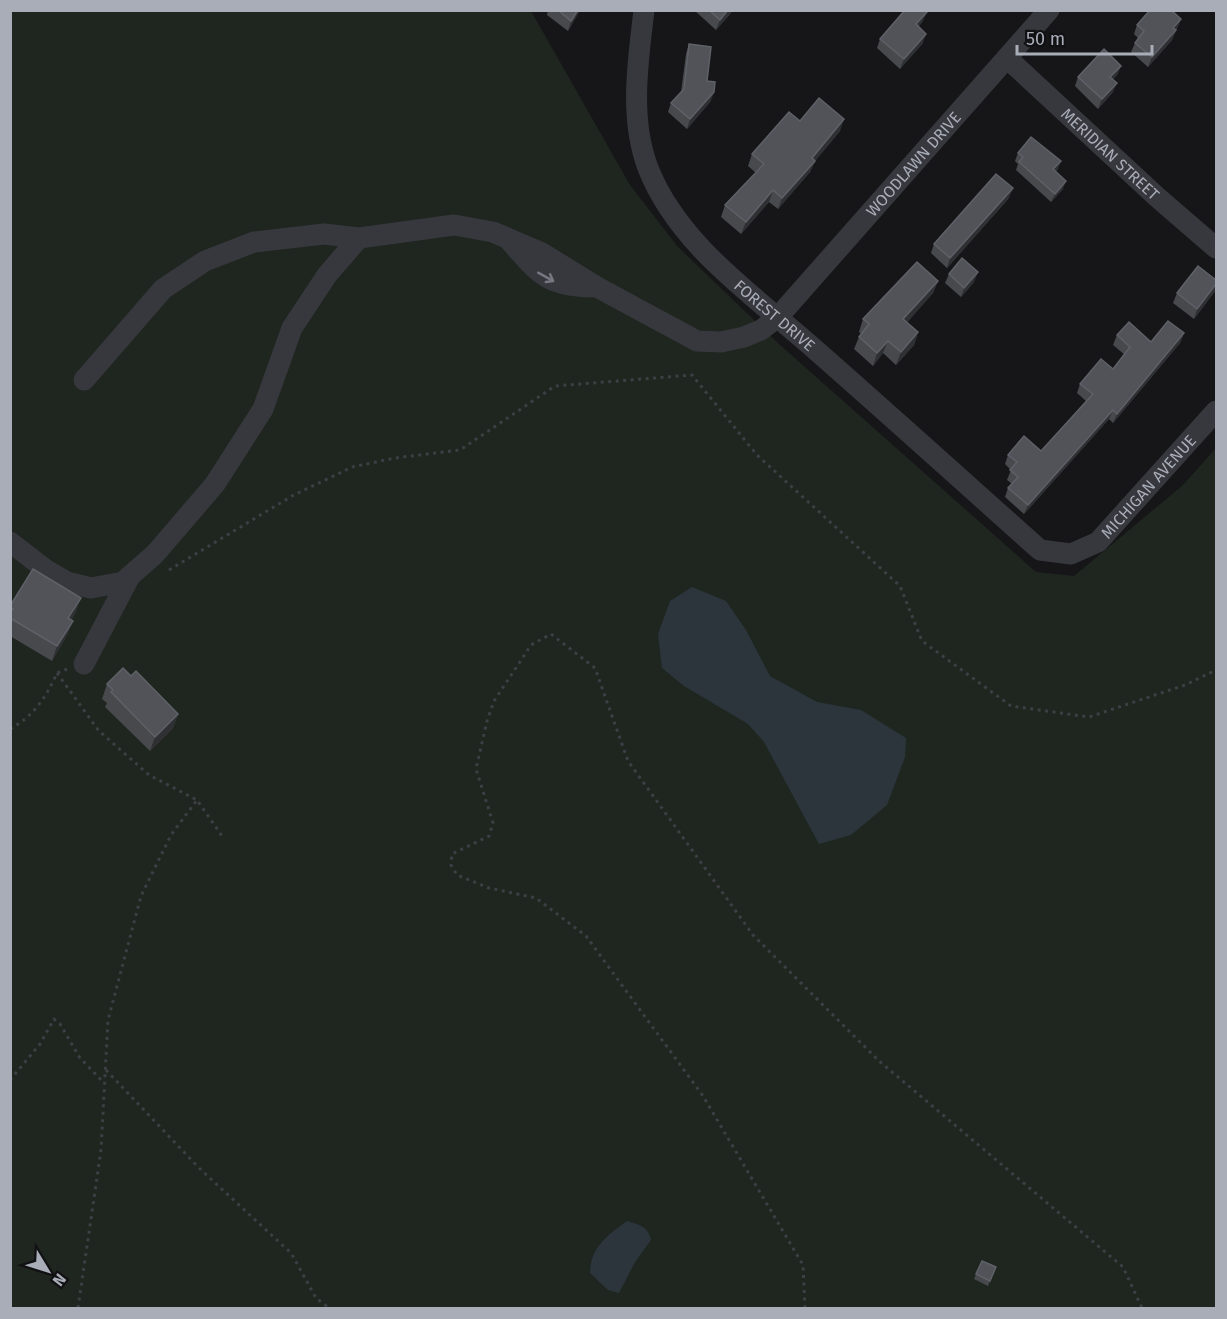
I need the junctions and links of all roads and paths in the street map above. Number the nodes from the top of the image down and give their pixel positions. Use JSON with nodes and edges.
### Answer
{"nodes":[{"id":1,"x":644,"y":10,"type":"edge"},
{"id":2,"x":1049,"y":10,"type":"edge"},
{"id":3,"x":1007,"y":58,"type":"junction"},
{"id":4,"x":359,"y":238,"type":"junction"},
{"id":5,"x":1216,"y":248,"type":"edge"},
{"id":6,"x":778,"y":316,"type":"junction"},
{"id":7,"x":84,"y":380,"type":"dead end"},
{"id":8,"x":1216,"y":411,"type":"edge"},
{"id":9,"x":10,"y":542,"type":"edge"},
{"id":10,"x":1040,"y":550,"type":"joint"},
{"id":11,"x":166,"y":571,"type":"dead end"},
{"id":12,"x":130,"y":576,"type":"junction"},
{"id":13,"x":84,"y":664,"type":"joint"},
{"id":14,"x":1216,"y":670,"type":"edge"},
{"id":15,"x":57,"y":672,"type":"junction"},
{"id":16,"x":10,"y":729,"type":"edge"},
{"id":17,"x":197,"y":800,"type":"junction"},
{"id":18,"x":222,"y":837,"type":"dead end"},
{"id":19,"x":106,"y":1069,"type":"junction"},
{"id":20,"x":10,"y":1080,"type":"edge"},
{"id":21,"x":105,"y":1084,"type":"junction"},
{"id":22,"x":78,"y":1308,"type":"edge"},
{"id":23,"x":329,"y":1308,"type":"edge"},
{"id":24,"x":806,"y":1308,"type":"edge"},
{"id":25,"x":1142,"y":1308,"type":"edge"}],
"edges":[{"from":1,"to":6,"type":"street","name":"FOREST DRIVE"},
{"from":2,"to":3,"type":"street","name":"WOODLAWN DRIVE"},
{"from":3,"to":5,"type":"street","name":"MERIDIAN STREET"},
{"from":3,"to":6,"type":"street","name":"WOODLAWN DRIVE"},
{"from":4,"to":6,"type":"street","name":"WOODLAWN DRIVE"},
{"from":4,"to":7,"type":"street"},
{"from":4,"to":12,"type":"street"},
{"from":6,"to":10,"type":"street","name":"FOREST DRIVE"},
{"from":8,"to":10,"type":"street","name":"MICHIGAN AVENUE"},
{"from":9,"to":12,"type":"street"},
{"from":11,"to":14,"type":"path"},
{"from":12,"to":13,"type":"street"},
{"from":13,"to":15,"type":"path"},
{"from":15,"to":16,"type":"path"},
{"from":15,"to":17,"type":"path"},
{"from":17,"to":18,"type":"path"},
{"from":17,"to":19,"type":"path"},
{"from":19,"to":21,"type":"path"},
{"from":19,"to":23,"type":"path"},
{"from":20,"to":21,"type":"path"},
{"from":21,"to":22,"type":"path"},
{"from":24,"to":25,"type":"path"}]}
